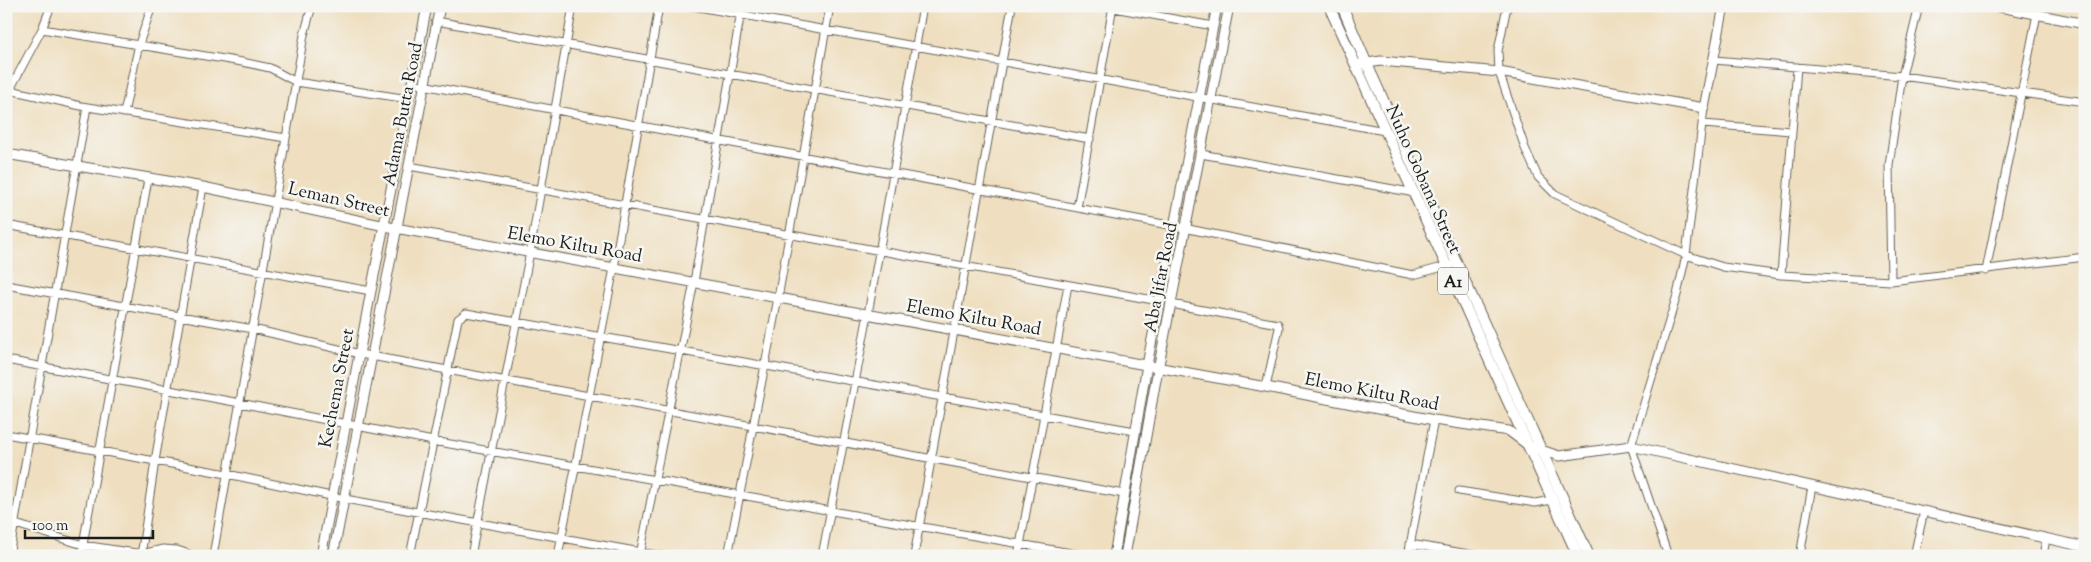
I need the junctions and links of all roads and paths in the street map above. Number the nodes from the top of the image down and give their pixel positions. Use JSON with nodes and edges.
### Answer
{"nodes":[{"id":1,"x":51,"y":6,"type":"edge"},
{"id":2,"x":152,"y":6,"type":"edge"},
{"id":3,"x":312,"y":6,"type":"edge"},
{"id":4,"x":427,"y":6,"type":"edge"},
{"id":5,"x":440,"y":6,"type":"edge"},
{"id":6,"x":573,"y":6,"type":"edge"},
{"id":7,"x":660,"y":6,"type":"edge"},
{"id":8,"x":693,"y":6,"type":"edge"},
{"id":9,"x":742,"y":6,"type":"edge"},
{"id":10,"x":830,"y":6,"type":"edge"},
{"id":11,"x":923,"y":6,"type":"edge"},
{"id":12,"x":1012,"y":6,"type":"edge"},
{"id":13,"x":1103,"y":6,"type":"edge"},
{"id":14,"x":1217,"y":6,"type":"edge"},
{"id":15,"x":1229,"y":6,"type":"edge"},
{"id":16,"x":1328,"y":6,"type":"edge"},
{"id":17,"x":1342,"y":6,"type":"edge"},
{"id":18,"x":1508,"y":6,"type":"edge"},
{"id":19,"x":1724,"y":6,"type":"edge"},
{"id":20,"x":1919,"y":6,"type":"edge"},
{"id":21,"x":1995,"y":6,"type":"edge"},
{"id":22,"x":1113,"y":7,"type":"edge"},
{"id":23,"x":2037,"y":14,"type":"junction"},
{"id":24,"x":741,"y":15,"type":"junction"},
{"id":25,"x":436,"y":21,"type":"junction"},
{"id":26,"x":2085,"y":24,"type":"edge"},
{"id":27,"x":1213,"y":26,"type":"junction"},
{"id":28,"x":42,"y":29,"type":"junction"},
{"id":29,"x":826,"y":30,"type":"junction"},
{"id":30,"x":140,"y":44,"type":"junction"},
{"id":31,"x":566,"y":44,"type":"junction"},
{"id":32,"x":916,"y":46,"type":"junction"},
{"id":33,"x":650,"y":60,"type":"junction"},
{"id":34,"x":1714,"y":60,"type":"junction"},
{"id":35,"x":1002,"y":62,"type":"junction"},
{"id":36,"x":1361,"y":64,"type":"junction"},
{"id":37,"x":1797,"y":67,"type":"junction"},
{"id":38,"x":1499,"y":72,"type":"junction"},
{"id":39,"x":730,"y":74,"type":"junction"},
{"id":40,"x":1902,"y":76,"type":"junction"},
{"id":41,"x":1100,"y":80,"type":"junction"},
{"id":42,"x":296,"y":82,"type":"junction"},
{"id":43,"x":412,"y":83,"type":"junction"},
{"id":44,"x":424,"y":85,"type":"junction"},
{"id":45,"x":815,"y":89,"type":"junction"},
{"id":46,"x":8,"y":93,"type":"edge"},
{"id":47,"x":2022,"y":93,"type":"junction"},
{"id":48,"x":1200,"y":98,"type":"junction"},
{"id":49,"x":409,"y":99,"type":"junction"},
{"id":50,"x":1212,"y":100,"type":"junction"},
{"id":51,"x":2085,"y":102,"type":"edge"},
{"id":52,"x":905,"y":106,"type":"junction"},
{"id":53,"x":87,"y":107,"type":"junction"},
{"id":54,"x":1704,"y":108,"type":"junction"},
{"id":55,"x":554,"y":110,"type":"junction"},
{"id":56,"x":124,"y":113,"type":"junction"},
{"id":57,"x":992,"y":121,"type":"junction"},
{"id":58,"x":1703,"y":124,"type":"junction"},
{"id":59,"x":638,"y":125,"type":"junction"},
{"id":60,"x":1385,"y":131,"type":"junction"},
{"id":61,"x":1792,"y":131,"type":"junction"},
{"id":62,"x":286,"y":138,"type":"junction"},
{"id":63,"x":1090,"y":139,"type":"junction"},
{"id":64,"x":719,"y":140,"type":"junction"},
{"id":65,"x":6,"y":145,"type":"edge"},
{"id":66,"x":7,"y":154,"type":"edge"},
{"id":67,"x":1201,"y":154,"type":"junction"},
{"id":68,"x":803,"y":156,"type":"junction"},
{"id":69,"x":409,"y":166,"type":"junction"},
{"id":70,"x":77,"y":168,"type":"junction"},
{"id":71,"x":893,"y":173,"type":"junction"},
{"id":72,"x":148,"y":179,"type":"junction"},
{"id":73,"x":203,"y":187,"type":"junction"},
{"id":74,"x":540,"y":190,"type":"junction"},
{"id":75,"x":980,"y":190,"type":"junction"},
{"id":76,"x":1415,"y":193,"type":"junction"},
{"id":77,"x":275,"y":201,"type":"junction"},
{"id":78,"x":625,"y":205,"type":"junction"},
{"id":79,"x":1078,"y":208,"type":"junction"},
{"id":80,"x":705,"y":219,"type":"junction"},
{"id":81,"x":6,"y":225,"type":"edge"},
{"id":82,"x":384,"y":226,"type":"junction"},
{"id":83,"x":1174,"y":226,"type":"junction"},
{"id":84,"x":396,"y":228,"type":"junction"},
{"id":85,"x":1186,"y":229,"type":"junction"},
{"id":86,"x":790,"y":234,"type":"junction"},
{"id":87,"x":65,"y":235,"type":"junction"},
{"id":88,"x":135,"y":248,"type":"junction"},
{"id":89,"x":880,"y":250,"type":"junction"},
{"id":90,"x":530,"y":252,"type":"junction"},
{"id":91,"x":1686,"y":255,"type":"junction"},
{"id":92,"x":2085,"y":257,"type":"edge"},
{"id":93,"x":191,"y":258,"type":"junction"},
{"id":94,"x":1457,"y":262,"type":"junction"},
{"id":95,"x":966,"y":266,"type":"junction"},
{"id":96,"x":1446,"y":266,"type":"junction"},
{"id":97,"x":614,"y":268,"type":"junction"},
{"id":98,"x":263,"y":271,"type":"junction"},
{"id":99,"x":1986,"y":271,"type":"junction"},
{"id":100,"x":1781,"y":275,"type":"junction"},
{"id":101,"x":1891,"y":281,"type":"junction"},
{"id":102,"x":694,"y":282,"type":"junction"},
{"id":103,"x":1068,"y":284,"type":"junction"},
{"id":104,"x":6,"y":285,"type":"edge"},
{"id":105,"x":371,"y":291,"type":"junction"},
{"id":106,"x":55,"y":294,"type":"junction"},
{"id":107,"x":778,"y":298,"type":"junction"},
{"id":108,"x":1159,"y":301,"type":"junction"},
{"id":109,"x":1171,"y":304,"type":"junction"},
{"id":110,"x":125,"y":306,"type":"junction"},
{"id":111,"x":868,"y":314,"type":"junction"},
{"id":112,"x":180,"y":316,"type":"junction"},
{"id":113,"x":516,"y":322,"type":"junction"},
{"id":114,"x":252,"y":329,"type":"junction"},
{"id":115,"x":955,"y":330,"type":"junction"},
{"id":116,"x":600,"y":337,"type":"junction"},
{"id":117,"x":1057,"y":349,"type":"junction"},
{"id":118,"x":679,"y":351,"type":"junction"},
{"id":119,"x":360,"y":354,"type":"junction"},
{"id":120,"x":370,"y":356,"type":"junction"},
{"id":121,"x":6,"y":360,"type":"edge"},
{"id":122,"x":1147,"y":365,"type":"junction"},
{"id":123,"x":765,"y":366,"type":"junction"},
{"id":124,"x":42,"y":367,"type":"junction"},
{"id":125,"x":1158,"y":367,"type":"junction"},
{"id":126,"x":448,"y":370,"type":"junction"},
{"id":127,"x":112,"y":380,"type":"junction"},
{"id":128,"x":504,"y":381,"type":"junction"},
{"id":129,"x":856,"y":382,"type":"junction"},
{"id":130,"x":1266,"y":387,"type":"junction"},
{"id":131,"x":168,"y":390,"type":"junction"},
{"id":132,"x":588,"y":396,"type":"junction"},
{"id":133,"x":942,"y":398,"type":"junction"},
{"id":134,"x":240,"y":403,"type":"junction"},
{"id":135,"x":667,"y":411,"type":"junction"},
{"id":136,"x":1045,"y":416,"type":"junction"},
{"id":137,"x":1434,"y":420,"type":"junction"},
{"id":138,"x":346,"y":424,"type":"junction"},
{"id":139,"x":754,"y":426,"type":"junction"},
{"id":140,"x":358,"y":427,"type":"junction"},
{"id":141,"x":1136,"y":431,"type":"junction"},
{"id":142,"x":6,"y":434,"type":"edge"},
{"id":143,"x":29,"y":438,"type":"junction"},
{"id":144,"x":433,"y":441,"type":"junction"},
{"id":145,"x":844,"y":443,"type":"junction"},
{"id":146,"x":1529,"y":446,"type":"junction"},
{"id":147,"x":1631,"y":446,"type":"junction"},
{"id":148,"x":99,"y":451,"type":"junction"},
{"id":149,"x":491,"y":451,"type":"junction"},
{"id":150,"x":1540,"y":451,"type":"junction"},
{"id":151,"x":931,"y":459,"type":"junction"},
{"id":152,"x":155,"y":461,"type":"junction"},
{"id":153,"x":575,"y":466,"type":"junction"},
{"id":154,"x":227,"y":474,"type":"junction"},
{"id":155,"x":1033,"y":478,"type":"junction"},
{"id":156,"x":654,"y":480,"type":"junction"},
{"id":157,"x":1812,"y":486,"type":"junction"},
{"id":158,"x":1460,"y":491,"type":"dead end"},
{"id":159,"x":1124,"y":494,"type":"junction"},
{"id":160,"x":740,"y":495,"type":"junction"},
{"id":161,"x":333,"y":496,"type":"junction"},
{"id":162,"x":345,"y":499,"type":"junction"},
{"id":163,"x":1552,"y":500,"type":"junction"},
{"id":164,"x":831,"y":511,"type":"junction"},
{"id":165,"x":1924,"y":511,"type":"junction"},
{"id":166,"x":419,"y":512,"type":"junction"},
{"id":167,"x":6,"y":521,"type":"edge"},
{"id":168,"x":15,"y":523,"type":"junction"},
{"id":169,"x":478,"y":523,"type":"junction"},
{"id":170,"x":919,"y":527,"type":"junction"},
{"id":171,"x":562,"y":538,"type":"junction"},
{"id":172,"x":2046,"y":539,"type":"junction"},
{"id":173,"x":1021,"y":544,"type":"junction"},
{"id":174,"x":1410,"y":544,"type":"junction"},
{"id":175,"x":83,"y":546,"type":"junction"},
{"id":176,"x":2085,"y":547,"type":"edge"},
{"id":177,"x":640,"y":554,"type":"edge"},
{"id":178,"x":141,"y":555,"type":"edge"},
{"id":179,"x":9,"y":556,"type":"edge"},
{"id":180,"x":81,"y":556,"type":"edge"},
{"id":181,"x":195,"y":556,"type":"edge"},
{"id":182,"x":212,"y":556,"type":"edge"},
{"id":183,"x":322,"y":556,"type":"edge"},
{"id":184,"x":333,"y":556,"type":"edge"},
{"id":185,"x":410,"y":556,"type":"edge"},
{"id":186,"x":472,"y":556,"type":"edge"},
{"id":187,"x":558,"y":556,"type":"edge"},
{"id":188,"x":662,"y":556,"type":"edge"},
{"id":189,"x":728,"y":556,"type":"edge"},
{"id":190,"x":822,"y":556,"type":"edge"},
{"id":191,"x":914,"y":556,"type":"edge"},
{"id":192,"x":1018,"y":556,"type":"edge"},
{"id":193,"x":1088,"y":556,"type":"edge"},
{"id":194,"x":1114,"y":556,"type":"edge"},
{"id":195,"x":1126,"y":556,"type":"edge"},
{"id":196,"x":1408,"y":556,"type":"edge"},
{"id":197,"x":1480,"y":556,"type":"edge"},
{"id":198,"x":1578,"y":556,"type":"edge"},
{"id":199,"x":1589,"y":556,"type":"edge"},
{"id":200,"x":1668,"y":556,"type":"edge"},
{"id":201,"x":1800,"y":556,"type":"edge"},
{"id":202,"x":1914,"y":556,"type":"edge"},
{"id":203,"x":2043,"y":556,"type":"edge"}],
"edges":[{"from":1,"to":28,"type":"street"},
{"from":2,"to":30,"type":"street"},
{"from":3,"to":42,"type":"street"},
{"from":4,"to":43,"type":"street","name":"Adama Butta Road"},
{"from":5,"to":25,"type":"street","name":"Adama Butta Road"},
{"from":6,"to":31,"type":"street"},
{"from":7,"to":33,"type":"street"},
{"from":8,"to":24,"type":"street"},
{"from":9,"to":24,"type":"street"},
{"from":10,"to":29,"type":"street"},
{"from":11,"to":32,"type":"street"},
{"from":12,"to":35,"type":"street"},
{"from":13,"to":22,"type":"street"},
{"from":14,"to":27,"type":"street","name":"Aba Jifar Road"},
{"from":15,"to":50,"type":"street","name":"Aba Jifar Road"},
{"from":16,"to":36,"type":"main road","name":"Nuho Gobana Street","number":"A1"},
{"from":17,"to":36,"type":"main road","name":"Nuho Gobana Street","number":"A1"},
{"from":18,"to":38,"type":"street"},
{"from":19,"to":34,"type":"street"},
{"from":20,"to":40,"type":"street"},
{"from":21,"to":23,"type":"street"},
{"from":22,"to":27,"type":"street"},
{"from":22,"to":41,"type":"street"},
{"from":23,"to":26,"type":"street"},
{"from":23,"to":47,"type":"street"},
{"from":24,"to":29,"type":"street"},
{"from":24,"to":39,"type":"street"},
{"from":25,"to":31,"type":"street"},
{"from":25,"to":44,"type":"street","name":"Adama Butta Road"},
{"from":27,"to":48,"type":"street","name":"Aba Jifar Road"},
{"from":28,"to":30,"type":"street"},
{"from":28,"to":46,"type":"street"},
{"from":29,"to":32,"type":"street"},
{"from":29,"to":45,"type":"street"},
{"from":30,"to":42,"type":"street"},
{"from":30,"to":56,"type":"street"},
{"from":31,"to":33,"type":"street"},
{"from":31,"to":55,"type":"street"},
{"from":32,"to":35,"type":"street"},
{"from":32,"to":52,"type":"street"},
{"from":33,"to":39,"type":"street"},
{"from":33,"to":59,"type":"street"},
{"from":34,"to":37,"type":"street"},
{"from":34,"to":54,"type":"street"},
{"from":35,"to":41,"type":"street"},
{"from":35,"to":57,"type":"street"},
{"from":36,"to":38,"type":"street"},
{"from":36,"to":60,"type":"main road","name":"Nuho Gobana Street","number":"A1"},
{"from":36,"to":94,"type":"main road","name":"Nuho Gobana Street","number":"A1"},
{"from":37,"to":40,"type":"street"},
{"from":37,"to":61,"type":"street"},
{"from":38,"to":54,"type":"street"},
{"from":38,"to":91,"type":"street"},
{"from":39,"to":45,"type":"street"},
{"from":39,"to":64,"type":"street"},
{"from":40,"to":47,"type":"street"},
{"from":40,"to":101,"type":"street"},
{"from":41,"to":48,"type":"street"},
{"from":41,"to":63,"type":"street"},
{"from":42,"to":49,"type":"street"},
{"from":42,"to":62,"type":"street"},
{"from":43,"to":44,"type":"street"},
{"from":43,"to":49,"type":"street","name":"Adama Butta Road"},
{"from":44,"to":55,"type":"street"},
{"from":44,"to":69,"type":"street","name":"Adama Butta Road"},
{"from":45,"to":52,"type":"street"},
{"from":45,"to":68,"type":"street"},
{"from":46,"to":53,"type":"street"},
{"from":47,"to":51,"type":"street"},
{"from":47,"to":99,"type":"street"},
{"from":48,"to":50,"type":"street"},
{"from":48,"to":83,"type":"street","name":"Aba Jifar Road"},
{"from":49,"to":82,"type":"street","name":"Adama Butta Road"},
{"from":50,"to":60,"type":"street"},
{"from":50,"to":67,"type":"street","name":"Aba Jifar Road"},
{"from":52,"to":57,"type":"street"},
{"from":52,"to":71,"type":"street"},
{"from":53,"to":56,"type":"street"},
{"from":53,"to":70,"type":"street"},
{"from":54,"to":58,"type":"street"},
{"from":55,"to":59,"type":"street"},
{"from":55,"to":74,"type":"street"},
{"from":56,"to":62,"type":"street"},
{"from":57,"to":63,"type":"street"},
{"from":57,"to":75,"type":"street"},
{"from":58,"to":61,"type":"street"},
{"from":58,"to":91,"type":"street"},
{"from":59,"to":64,"type":"street"},
{"from":59,"to":78,"type":"street"},
{"from":60,"to":76,"type":"main road","name":"Nuho Gobana Street","number":"A1"},
{"from":61,"to":100,"type":"street"},
{"from":62,"to":77,"type":"street"},
{"from":63,"to":79,"type":"street"},
{"from":64,"to":68,"type":"street"},
{"from":64,"to":80,"type":"street"},
{"from":65,"to":66,"type":"street"},
{"from":66,"to":70,"type":"street","name":"Leman Street"},
{"from":67,"to":76,"type":"street"},
{"from":67,"to":85,"type":"street","name":"Aba Jifar Road"},
{"from":68,"to":71,"type":"street"},
{"from":68,"to":86,"type":"street"},
{"from":69,"to":74,"type":"street"},
{"from":69,"to":84,"type":"street","name":"Adama Butta Road"},
{"from":70,"to":72,"type":"street","name":"Leman Street"},
{"from":70,"to":87,"type":"street"},
{"from":71,"to":75,"type":"street"},
{"from":71,"to":89,"type":"street"},
{"from":72,"to":73,"type":"street","name":"Leman Street"},
{"from":72,"to":88,"type":"street"},
{"from":73,"to":77,"type":"street","name":"Leman Street"},
{"from":73,"to":93,"type":"street"},
{"from":74,"to":78,"type":"street"},
{"from":74,"to":90,"type":"street"},
{"from":75,"to":79,"type":"street"},
{"from":75,"to":95,"type":"street"},
{"from":76,"to":96,"type":"main road","name":"Nuho Gobana Street","number":"A1"},
{"from":77,"to":82,"type":"street","name":"Leman Street"},
{"from":77,"to":98,"type":"street"},
{"from":78,"to":80,"type":"street"},
{"from":78,"to":97,"type":"street"},
{"from":79,"to":83,"type":"street"},
{"from":80,"to":86,"type":"street"},
{"from":80,"to":102,"type":"street"},
{"from":81,"to":87,"type":"street"},
{"from":82,"to":84,"type":"street","name":"Leman Street"},
{"from":82,"to":105,"type":"street","name":"Kechema Street"},
{"from":83,"to":85,"type":"street"},
{"from":83,"to":108,"type":"street","name":"Aba Jifar Road"},
{"from":84,"to":90,"type":"street","name":"Elemo Kiltu Road"},
{"from":84,"to":120,"type":"street","name":"Kechema Street"},
{"from":85,"to":96,"type":"street"},
{"from":85,"to":109,"type":"street","name":"Aba Jifar Road"},
{"from":86,"to":89,"type":"street"},
{"from":86,"to":107,"type":"street"},
{"from":87,"to":88,"type":"street"},
{"from":87,"to":106,"type":"street"},
{"from":88,"to":93,"type":"street"},
{"from":88,"to":110,"type":"street"},
{"from":89,"to":95,"type":"street"},
{"from":89,"to":111,"type":"street"},
{"from":90,"to":97,"type":"street","name":"Elemo Kiltu Road"},
{"from":90,"to":113,"type":"street"},
{"from":91,"to":100,"type":"street"},
{"from":91,"to":147,"type":"street"},
{"from":92,"to":99,"type":"street"},
{"from":93,"to":98,"type":"street"},
{"from":93,"to":112,"type":"street"},
{"from":94,"to":96,"type":"street"},
{"from":94,"to":150,"type":"main road","name":"Nuho Gobana Street","number":"A1"},
{"from":95,"to":103,"type":"street"},
{"from":95,"to":115,"type":"street"},
{"from":96,"to":146,"type":"main road","name":"Nuho Gobana Street","number":"A1"},
{"from":97,"to":102,"type":"street","name":"Elemo Kiltu Road"},
{"from":97,"to":116,"type":"street"},
{"from":98,"to":105,"type":"street"},
{"from":98,"to":114,"type":"street"},
{"from":99,"to":101,"type":"street"},
{"from":100,"to":101,"type":"street"},
{"from":102,"to":107,"type":"street","name":"Elemo Kiltu Road"},
{"from":102,"to":118,"type":"street"},
{"from":103,"to":108,"type":"street"},
{"from":103,"to":117,"type":"street"},
{"from":104,"to":106,"type":"street"},
{"from":105,"to":119,"type":"street","name":"Kechema Street"},
{"from":106,"to":110,"type":"street"},
{"from":106,"to":124,"type":"street"},
{"from":107,"to":111,"type":"street","name":"Elemo Kiltu Road"},
{"from":107,"to":123,"type":"street"},
{"from":108,"to":122,"type":"street","name":"Aba Jifar Road"},
{"from":109,"to":125,"type":"street","name":"Aba Jifar Road"},
{"from":109,"to":130,"type":"street"},
{"from":110,"to":112,"type":"street"},
{"from":110,"to":127,"type":"street"},
{"from":111,"to":115,"type":"street","name":"Elemo Kiltu Road"},
{"from":111,"to":129,"type":"street"},
{"from":112,"to":114,"type":"street"},
{"from":112,"to":131,"type":"street"},
{"from":113,"to":116,"type":"street"},
{"from":113,"to":126,"type":"street"},
{"from":113,"to":128,"type":"street"},
{"from":114,"to":119,"type":"street"},
{"from":114,"to":134,"type":"street"},
{"from":115,"to":117,"type":"street","name":"Elemo Kiltu Road"},
{"from":115,"to":133,"type":"street"},
{"from":116,"to":118,"type":"street"},
{"from":116,"to":132,"type":"street"},
{"from":117,"to":122,"type":"street","name":"Elemo Kiltu Road"},
{"from":117,"to":136,"type":"street"},
{"from":118,"to":123,"type":"street"},
{"from":118,"to":135,"type":"street"},
{"from":119,"to":120,"type":"street"},
{"from":119,"to":138,"type":"street","name":"Kechema Street"},
{"from":120,"to":126,"type":"street"},
{"from":120,"to":140,"type":"street","name":"Kechema Street"},
{"from":121,"to":124,"type":"street"},
{"from":122,"to":125,"type":"street","name":"Elemo Kiltu Road"},
{"from":122,"to":141,"type":"street","name":"Aba Jifar Road"},
{"from":123,"to":129,"type":"street"},
{"from":123,"to":139,"type":"street"},
{"from":124,"to":127,"type":"street"},
{"from":124,"to":143,"type":"street"},
{"from":125,"to":130,"type":"street","name":"Elemo Kiltu Road"},
{"from":125,"to":195,"type":"street","name":"Aba Jifar Road"},
{"from":126,"to":128,"type":"street"},
{"from":126,"to":144,"type":"street"},
{"from":127,"to":131,"type":"street"},
{"from":127,"to":148,"type":"street"},
{"from":128,"to":132,"type":"street"},
{"from":128,"to":149,"type":"street"},
{"from":129,"to":133,"type":"street"},
{"from":129,"to":145,"type":"street"},
{"from":130,"to":137,"type":"street","name":"Elemo Kiltu Road"},
{"from":131,"to":134,"type":"street"},
{"from":131,"to":152,"type":"street"},
{"from":132,"to":135,"type":"street"},
{"from":132,"to":153,"type":"street"},
{"from":133,"to":136,"type":"street"},
{"from":133,"to":151,"type":"street"},
{"from":134,"to":138,"type":"street"},
{"from":134,"to":154,"type":"street"},
{"from":135,"to":139,"type":"street"},
{"from":135,"to":156,"type":"street"},
{"from":136,"to":141,"type":"street"},
{"from":136,"to":155,"type":"street"},
{"from":137,"to":146,"type":"street","name":"Elemo Kiltu Road"},
{"from":137,"to":174,"type":"street"},
{"from":138,"to":140,"type":"street"},
{"from":138,"to":161,"type":"street","name":"Kechema Street"},
{"from":139,"to":145,"type":"street"},
{"from":139,"to":160,"type":"street"},
{"from":140,"to":144,"type":"street"},
{"from":140,"to":162,"type":"street","name":"Kechema Street"},
{"from":141,"to":159,"type":"street","name":"Aba Jifar Road"},
{"from":142,"to":143,"type":"street"},
{"from":143,"to":148,"type":"street"},
{"from":143,"to":168,"type":"street"},
{"from":144,"to":149,"type":"street"},
{"from":144,"to":166,"type":"street"},
{"from":145,"to":151,"type":"street"},
{"from":145,"to":164,"type":"street"},
{"from":146,"to":150,"type":"street","name":"Elemo Kiltu Road"},
{"from":146,"to":163,"type":"main road","name":"Nuho Gobana Street","number":"A1"},
{"from":147,"to":150,"type":"street","name":"Elemo Kiltu Road"},
{"from":147,"to":157,"type":"street"},
{"from":147,"to":200,"type":"street"},
{"from":148,"to":152,"type":"street"},
{"from":148,"to":175,"type":"street"},
{"from":149,"to":153,"type":"street"},
{"from":149,"to":169,"type":"street"},
{"from":150,"to":199,"type":"main road","name":"Nuho Gobana Street","number":"A1"},
{"from":151,"to":155,"type":"street"},
{"from":151,"to":170,"type":"street"},
{"from":152,"to":154,"type":"street"},
{"from":152,"to":178,"type":"street"},
{"from":153,"to":156,"type":"street"},
{"from":153,"to":171,"type":"street"},
{"from":154,"to":161,"type":"street"},
{"from":154,"to":182,"type":"street"},
{"from":155,"to":159,"type":"street"},
{"from":155,"to":173,"type":"street"},
{"from":156,"to":160,"type":"street"},
{"from":156,"to":177,"type":"street"},
{"from":157,"to":165,"type":"street"},
{"from":157,"to":201,"type":"street"},
{"from":158,"to":163,"type":"street"},
{"from":159,"to":194,"type":"street","name":"Aba Jifar Road"},
{"from":160,"to":164,"type":"street"},
{"from":160,"to":189,"type":"street"},
{"from":161,"to":162,"type":"street"},
{"from":161,"to":183,"type":"street","name":"Kechema Street"},
{"from":162,"to":166,"type":"street"},
{"from":162,"to":184,"type":"street","name":"Kechema Street"},
{"from":163,"to":198,"type":"main road","name":"Nuho Gobana Street","number":"A1"},
{"from":164,"to":170,"type":"street"},
{"from":164,"to":190,"type":"street"},
{"from":165,"to":172,"type":"street"},
{"from":165,"to":202,"type":"street"},
{"from":166,"to":169,"type":"street"},
{"from":166,"to":185,"type":"street"},
{"from":167,"to":168,"type":"street"},
{"from":168,"to":175,"type":"street"},
{"from":168,"to":179,"type":"street"},
{"from":169,"to":171,"type":"street"},
{"from":169,"to":186,"type":"street"},
{"from":170,"to":173,"type":"street"},
{"from":170,"to":191,"type":"street"},
{"from":171,"to":177,"type":"street"},
{"from":171,"to":187,"type":"street"},
{"from":172,"to":176,"type":"street"},
{"from":172,"to":203,"type":"street"},
{"from":173,"to":192,"type":"street"},
{"from":173,"to":193,"type":"street"},
{"from":174,"to":196,"type":"street"},
{"from":174,"to":197,"type":"street"},
{"from":175,"to":178,"type":"street"},
{"from":175,"to":180,"type":"street"},
{"from":177,"to":188,"type":"street"},
{"from":178,"to":181,"type":"street"}]}
